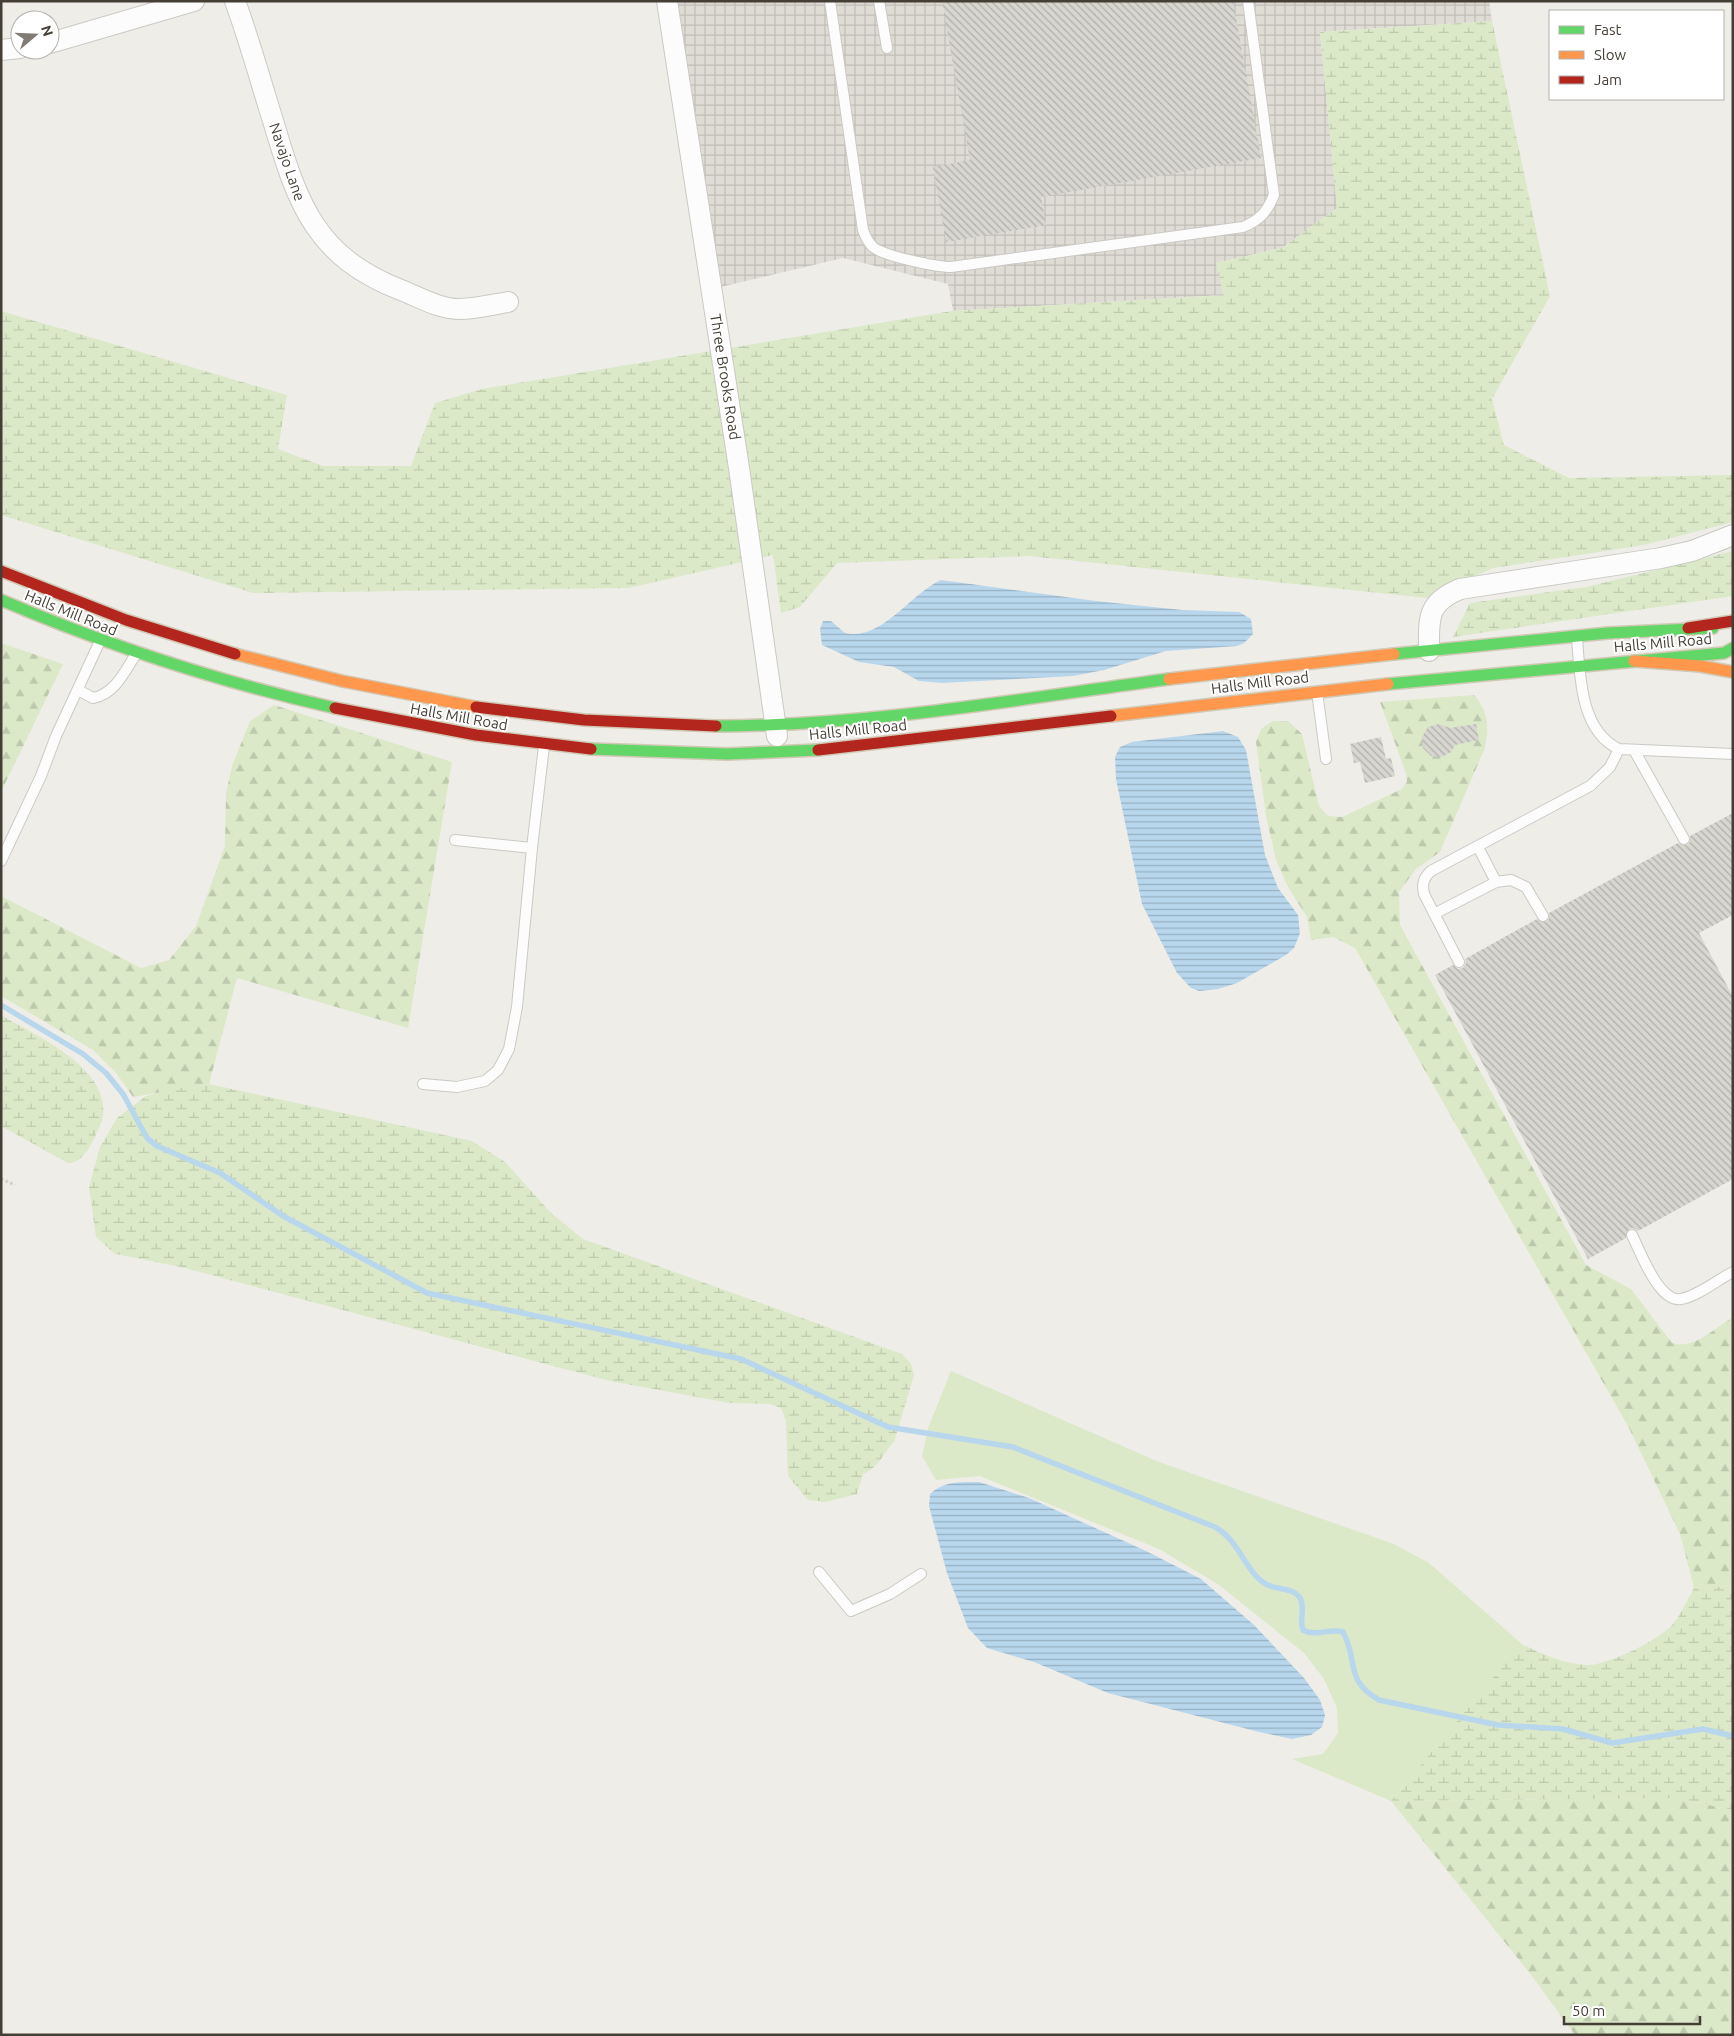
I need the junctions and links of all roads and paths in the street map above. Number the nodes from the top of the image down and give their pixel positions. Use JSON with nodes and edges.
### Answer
{"nodes":[{"id":1,"x":194,"y":1,"type":"edge"},
{"id":2,"x":235,"y":1,"type":"edge"},
{"id":3,"x":667,"y":1,"type":"edge"},
{"id":4,"x":830,"y":1,"type":"edge"},
{"id":5,"x":879,"y":1,"type":"edge"},
{"id":6,"x":1248,"y":1,"type":"edge"},
{"id":7,"x":60,"y":40,"type":"edge"},
{"id":8,"x":887,"y":48,"type":"dead end"},
{"id":9,"x":508,"y":302,"type":"dead end"},
{"id":10,"x":1733,"y":535,"type":"edge"},
{"id":11,"x":1,"y":571,"type":"edge"},
{"id":12,"x":1,"y":600,"type":"edge"},
{"id":13,"x":1733,"y":621,"type":"edge"},
{"id":14,"x":1688,"y":628,"type":"junction"},
{"id":15,"x":1733,"y":633,"type":"edge"},
{"id":16,"x":1576,"y":637,"type":"junction"},
{"id":17,"x":100,"y":641,"type":"junction"},
{"id":18,"x":1733,"y":648,"type":"edge"},
{"id":19,"x":1429,"y":651,"type":"junction"},
{"id":20,"x":136,"y":654,"type":"junction"},
{"id":21,"x":1634,"y":661,"type":"junction"},
{"id":22,"x":1579,"y":666,"type":"junction"},
{"id":23,"x":1733,"y":672,"type":"edge"},
{"id":24,"x":78,"y":690,"type":"junction"},
{"id":25,"x":1316,"y":691,"type":"junction"},
{"id":26,"x":1005,"y":702,"type":"junction"},
{"id":27,"x":983,"y":717,"type":"dead end"},
{"id":28,"x":775,"y":724,"type":"junction"},
{"id":29,"x":922,"y":725,"type":"dead end"},
{"id":30,"x":899,"y":742,"type":"junction"},
{"id":31,"x":544,"y":745,"type":"junction"},
{"id":32,"x":1619,"y":749,"type":"junction"},
{"id":33,"x":1634,"y":750,"type":"junction"},
{"id":34,"x":779,"y":753,"type":"junction"},
{"id":35,"x":1733,"y":754,"type":"edge"},
{"id":36,"x":1326,"y":760,"type":"dead end"},
{"id":37,"x":1684,"y":839,"type":"dead end"},
{"id":38,"x":455,"y":840,"type":"dead end"},
{"id":39,"x":1478,"y":847,"type":"junction"},
{"id":40,"x":532,"y":848,"type":"junction"},
{"id":41,"x":1,"y":861,"type":"edge"},
{"id":42,"x":1496,"y":882,"type":"junction"},
{"id":43,"x":1434,"y":914,"type":"junction"},
{"id":44,"x":1543,"y":916,"type":"dead end"},
{"id":45,"x":1459,"y":962,"type":"dead end"},
{"id":46,"x":422,"y":1084,"type":"dead end"},
{"id":47,"x":1,"y":1179,"type":"edge"},
{"id":48,"x":15,"y":1185,"type":"dead end"},
{"id":49,"x":1632,"y":1235,"type":"dead end"},
{"id":50,"x":1733,"y":1272,"type":"edge"},
{"id":51,"x":819,"y":1572,"type":"dead end"},
{"id":52,"x":921,"y":1574,"type":"dead end"}],
"edges":[{"from":1,"to":7,"type":"street"},
{"from":2,"to":9,"type":"street","name":"Navajo Lane"},
{"from":3,"to":28,"type":"street","name":"Three Brooks Road"},
{"from":4,"to":6,"type":"lane"},
{"from":5,"to":8,"type":"lane"},
{"from":10,"to":19,"type":"street"},
{"from":11,"to":28,"type":"main road","name":"Halls Mill Road"},
{"from":12,"to":17,"type":"main road","name":"Halls Mill Road"},
{"from":13,"to":14,"type":"main road"},
{"from":14,"to":15,"type":"main road","name":"Halls Mill Road"},
{"from":14,"to":16,"type":"main road","name":"Halls Mill Road"},
{"from":16,"to":19,"type":"main road","name":"Halls Mill Road"},
{"from":16,"to":22,"type":"lane"},
{"from":17,"to":20,"type":"main road","name":"Halls Mill Road"},
{"from":17,"to":24,"type":"lane"},
{"from":18,"to":21,"type":"main road","name":"Halls Mill Road"},
{"from":19,"to":26,"type":"main road","name":"Halls Mill Road"},
{"from":20,"to":24,"type":"lane"},
{"from":20,"to":31,"type":"main road","name":"Halls Mill Road"},
{"from":21,"to":22,"type":"main road","name":"Halls Mill Road"},
{"from":21,"to":23,"type":"main road"},
{"from":22,"to":25,"type":"main road","name":"Halls Mill Road"},
{"from":22,"to":32,"type":"lane"},
{"from":24,"to":41,"type":"lane"},
{"from":25,"to":30,"type":"main road","name":"Halls Mill Road"},
{"from":25,"to":36,"type":"lane"},
{"from":26,"to":27,"type":"main road"},
{"from":26,"to":28,"type":"main road","name":"Halls Mill Road"},
{"from":28,"to":34,"type":"street","name":"Three Brooks Road"},
{"from":29,"to":30,"type":"main road"},
{"from":30,"to":34,"type":"main road","name":"Halls Mill Road"},
{"from":31,"to":34,"type":"main road","name":"Halls Mill Road"},
{"from":31,"to":40,"type":"lane"},
{"from":32,"to":33,"type":"lane"},
{"from":32,"to":39,"type":"lane"},
{"from":33,"to":35,"type":"lane"},
{"from":33,"to":37,"type":"lane"},
{"from":38,"to":40,"type":"lane"},
{"from":39,"to":42,"type":"lane"},
{"from":39,"to":43,"type":"lane"},
{"from":40,"to":46,"type":"lane"},
{"from":42,"to":43,"type":"lane"},
{"from":42,"to":44,"type":"lane"},
{"from":43,"to":45,"type":"lane"},
{"from":47,"to":48,"type":"path"},
{"from":49,"to":50,"type":"lane"},
{"from":51,"to":52,"type":"lane"}]}
